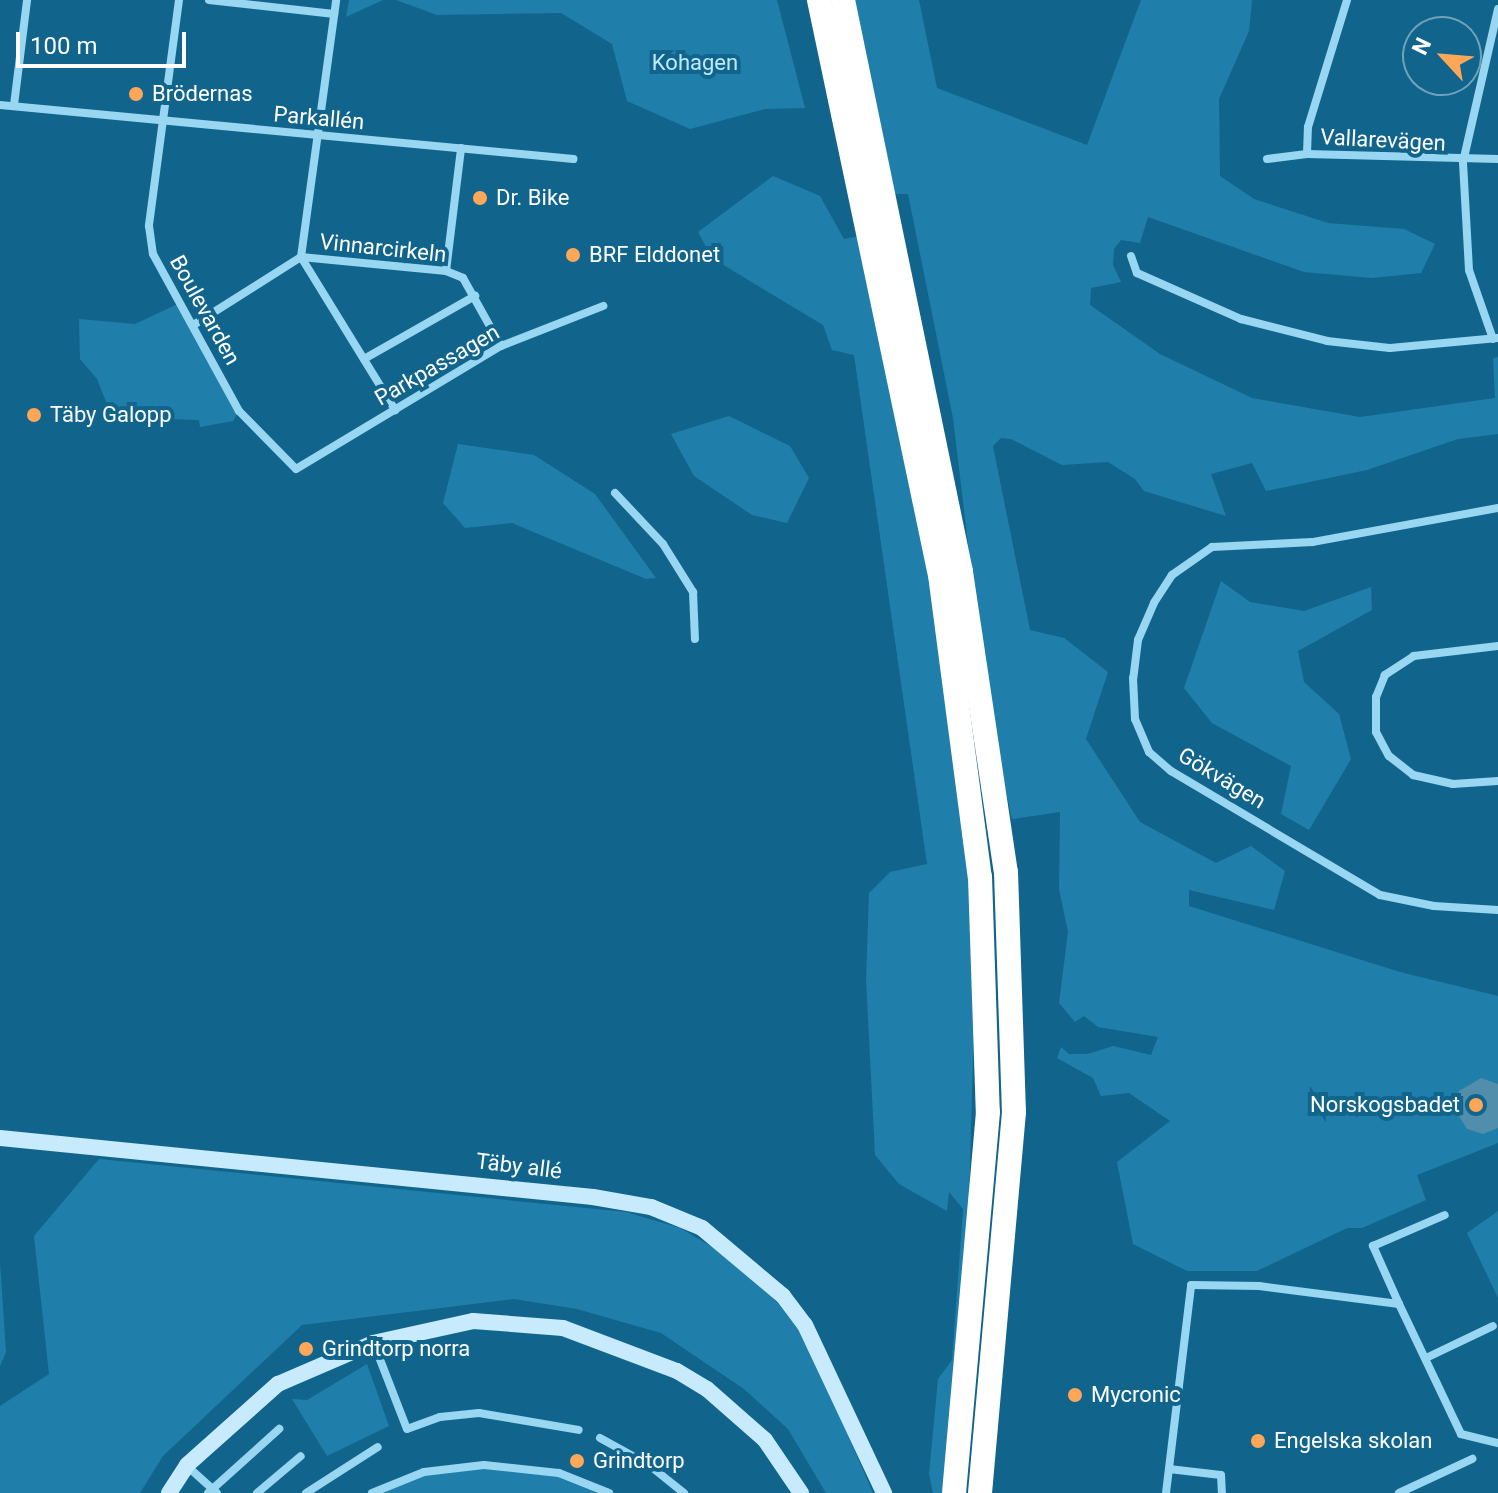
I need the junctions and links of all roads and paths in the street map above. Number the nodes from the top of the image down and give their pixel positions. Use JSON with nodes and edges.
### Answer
{"nodes":[{"id":1,"x":27,"y":0,"type":"edge"},
{"id":2,"x":179,"y":0,"type":"edge"},
{"id":3,"x":209,"y":0,"type":"edge"},
{"id":4,"x":336,"y":0,"type":"edge"},
{"id":5,"x":819,"y":0,"type":"edge"},
{"id":6,"x":843,"y":0,"type":"edge"},
{"id":7,"x":1347,"y":0,"type":"edge"},
{"id":8,"x":1498,"y":9,"type":"edge"},
{"id":9,"x":334,"y":14,"type":"junction"},
{"id":10,"x":0,"y":105,"type":"edge"},
{"id":11,"x":14,"y":105,"type":"junction"},
{"id":12,"x":163,"y":121,"type":"junction"},
{"id":13,"x":318,"y":136,"type":"junction"},
{"id":14,"x":461,"y":148,"type":"junction"},
{"id":15,"x":1307,"y":154,"type":"junction"},
{"id":16,"x":573,"y":159,"type":"dead end"},
{"id":17,"x":1267,"y":159,"type":"dead end"},
{"id":18,"x":1498,"y":159,"type":"edge"},
{"id":19,"x":1463,"y":162,"type":"junction"},
{"id":20,"x":1131,"y":256,"type":"dead end"},
{"id":21,"x":301,"y":257,"type":"junction"},
{"id":22,"x":446,"y":271,"type":"junction"},
{"id":23,"x":475,"y":296,"type":"junction"},
{"id":24,"x":603,"y":306,"type":"dead end"},
{"id":25,"x":195,"y":324,"type":"junction"},
{"id":26,"x":1495,"y":338,"type":"edge"},
{"id":27,"x":501,"y":346,"type":"junction"},
{"id":28,"x":364,"y":359,"type":"junction"},
{"id":29,"x":395,"y":410,"type":"junction"},
{"id":30,"x":296,"y":469,"type":"joint"},
{"id":31,"x":615,"y":493,"type":"dead end"},
{"id":32,"x":1498,"y":508,"type":"edge"},
{"id":33,"x":695,"y":639,"type":"dead end"},
{"id":34,"x":1498,"y":646,"type":"edge"},
{"id":35,"x":1498,"y":781,"type":"edge"},
{"id":36,"x":1498,"y":910,"type":"edge"},
{"id":37,"x":0,"y":1138,"type":"edge"},
{"id":38,"x":1445,"y":1215,"type":"dead end"},
{"id":39,"x":1399,"y":1304,"type":"junction"},
{"id":40,"x":1493,"y":1326,"type":"dead end"},
{"id":41,"x":373,"y":1343,"type":"junction"},
{"id":42,"x":1426,"y":1358,"type":"junction"},
{"id":43,"x":279,"y":1429,"type":"dead end"},
{"id":44,"x":579,"y":1430,"type":"dead end"},
{"id":45,"x":600,"y":1438,"type":"dead end"},
{"id":46,"x":1498,"y":1443,"type":"edge"},
{"id":47,"x":378,"y":1447,"type":"dead end"},
{"id":48,"x":301,"y":1456,"type":"dead end"},
{"id":49,"x":1472,"y":1459,"type":"dead end"},
{"id":50,"x":187,"y":1465,"type":"junction"},
{"id":51,"x":1169,"y":1469,"type":"junction"},
{"id":52,"x":212,"y":1491,"type":"edge"},
{"id":53,"x":169,"y":1493,"type":"edge"},
{"id":54,"x":257,"y":1493,"type":"edge"},
{"id":55,"x":306,"y":1493,"type":"edge"},
{"id":56,"x":372,"y":1493,"type":"edge"},
{"id":57,"x":609,"y":1493,"type":"edge"},
{"id":58,"x":684,"y":1493,"type":"edge"},
{"id":59,"x":801,"y":1493,"type":"edge"},
{"id":60,"x":884,"y":1493,"type":"edge"},
{"id":61,"x":954,"y":1493,"type":"edge"},
{"id":62,"x":980,"y":1493,"type":"edge"},
{"id":63,"x":1166,"y":1493,"type":"edge"},
{"id":64,"x":1222,"y":1493,"type":"edge"},
{"id":65,"x":1399,"y":1493,"type":"edge"}],
"edges":[{"from":1,"to":11,"type":"street"},
{"from":2,"to":12,"type":"street","name":"Boulevarden"},
{"from":3,"to":9,"type":"street"},
{"from":4,"to":9,"type":"street"},
{"from":5,"to":61,"type":"highway"},
{"from":6,"to":62,"type":"highway"},
{"from":7,"to":15,"type":"street"},
{"from":8,"to":19,"type":"street"},
{"from":9,"to":13,"type":"street"},
{"from":10,"to":11,"type":"street","name":"Parkallén"},
{"from":11,"to":12,"type":"street","name":"Parkallén"},
{"from":12,"to":13,"type":"street","name":"Parkallén"},
{"from":12,"to":25,"type":"street","name":"Boulevarden"},
{"from":13,"to":14,"type":"street","name":"Parkallén"},
{"from":13,"to":21,"type":"street"},
{"from":14,"to":16,"type":"street","name":"Parkallén"},
{"from":14,"to":22,"type":"street"},
{"from":15,"to":17,"type":"street","name":"Vallarevägen"},
{"from":15,"to":19,"type":"street","name":"Vallarevägen"},
{"from":18,"to":19,"type":"street","name":"Vallarevägen"},
{"from":19,"to":26,"type":"street"},
{"from":20,"to":26,"type":"street"},
{"from":21,"to":22,"type":"street","name":"Vinnarcirkeln"},
{"from":21,"to":25,"type":"street"},
{"from":21,"to":28,"type":"street","name":"Vinnarcirkeln"},
{"from":22,"to":23,"type":"street","name":"Vinnarcirkeln"},
{"from":23,"to":27,"type":"street","name":"Vinnarcirkeln"},
{"from":23,"to":28,"type":"street"},
{"from":24,"to":27,"type":"street","name":"Parkpassagen"},
{"from":25,"to":30,"type":"street","name":"Boulevarden"},
{"from":27,"to":29,"type":"street","name":"Parkpassagen"},
{"from":28,"to":29,"type":"street","name":"Vinnarcirkeln"},
{"from":29,"to":30,"type":"street","name":"Parkpassagen"},
{"from":31,"to":33,"type":"street"},
{"from":32,"to":36,"type":"street","name":"Gökvägen"},
{"from":34,"to":35,"type":"street"},
{"from":37,"to":60,"type":"street","name":"Täby allé"},
{"from":38,"to":39,"type":"street"},
{"from":39,"to":42,"type":"street"},
{"from":39,"to":51,"type":"street"},
{"from":40,"to":42,"type":"street"},
{"from":41,"to":44,"type":"street"},
{"from":41,"to":50,"type":"street"},
{"from":41,"to":59,"type":"street"},
{"from":42,"to":46,"type":"street"},
{"from":43,"to":52,"type":"street"},
{"from":45,"to":58,"type":"street"},
{"from":47,"to":55,"type":"street"},
{"from":48,"to":54,"type":"street"},
{"from":49,"to":65,"type":"street"},
{"from":50,"to":52,"type":"street"},
{"from":50,"to":53,"type":"street"},
{"from":51,"to":63,"type":"street"},
{"from":51,"to":64,"type":"street"},
{"from":56,"to":57,"type":"street"}]}
